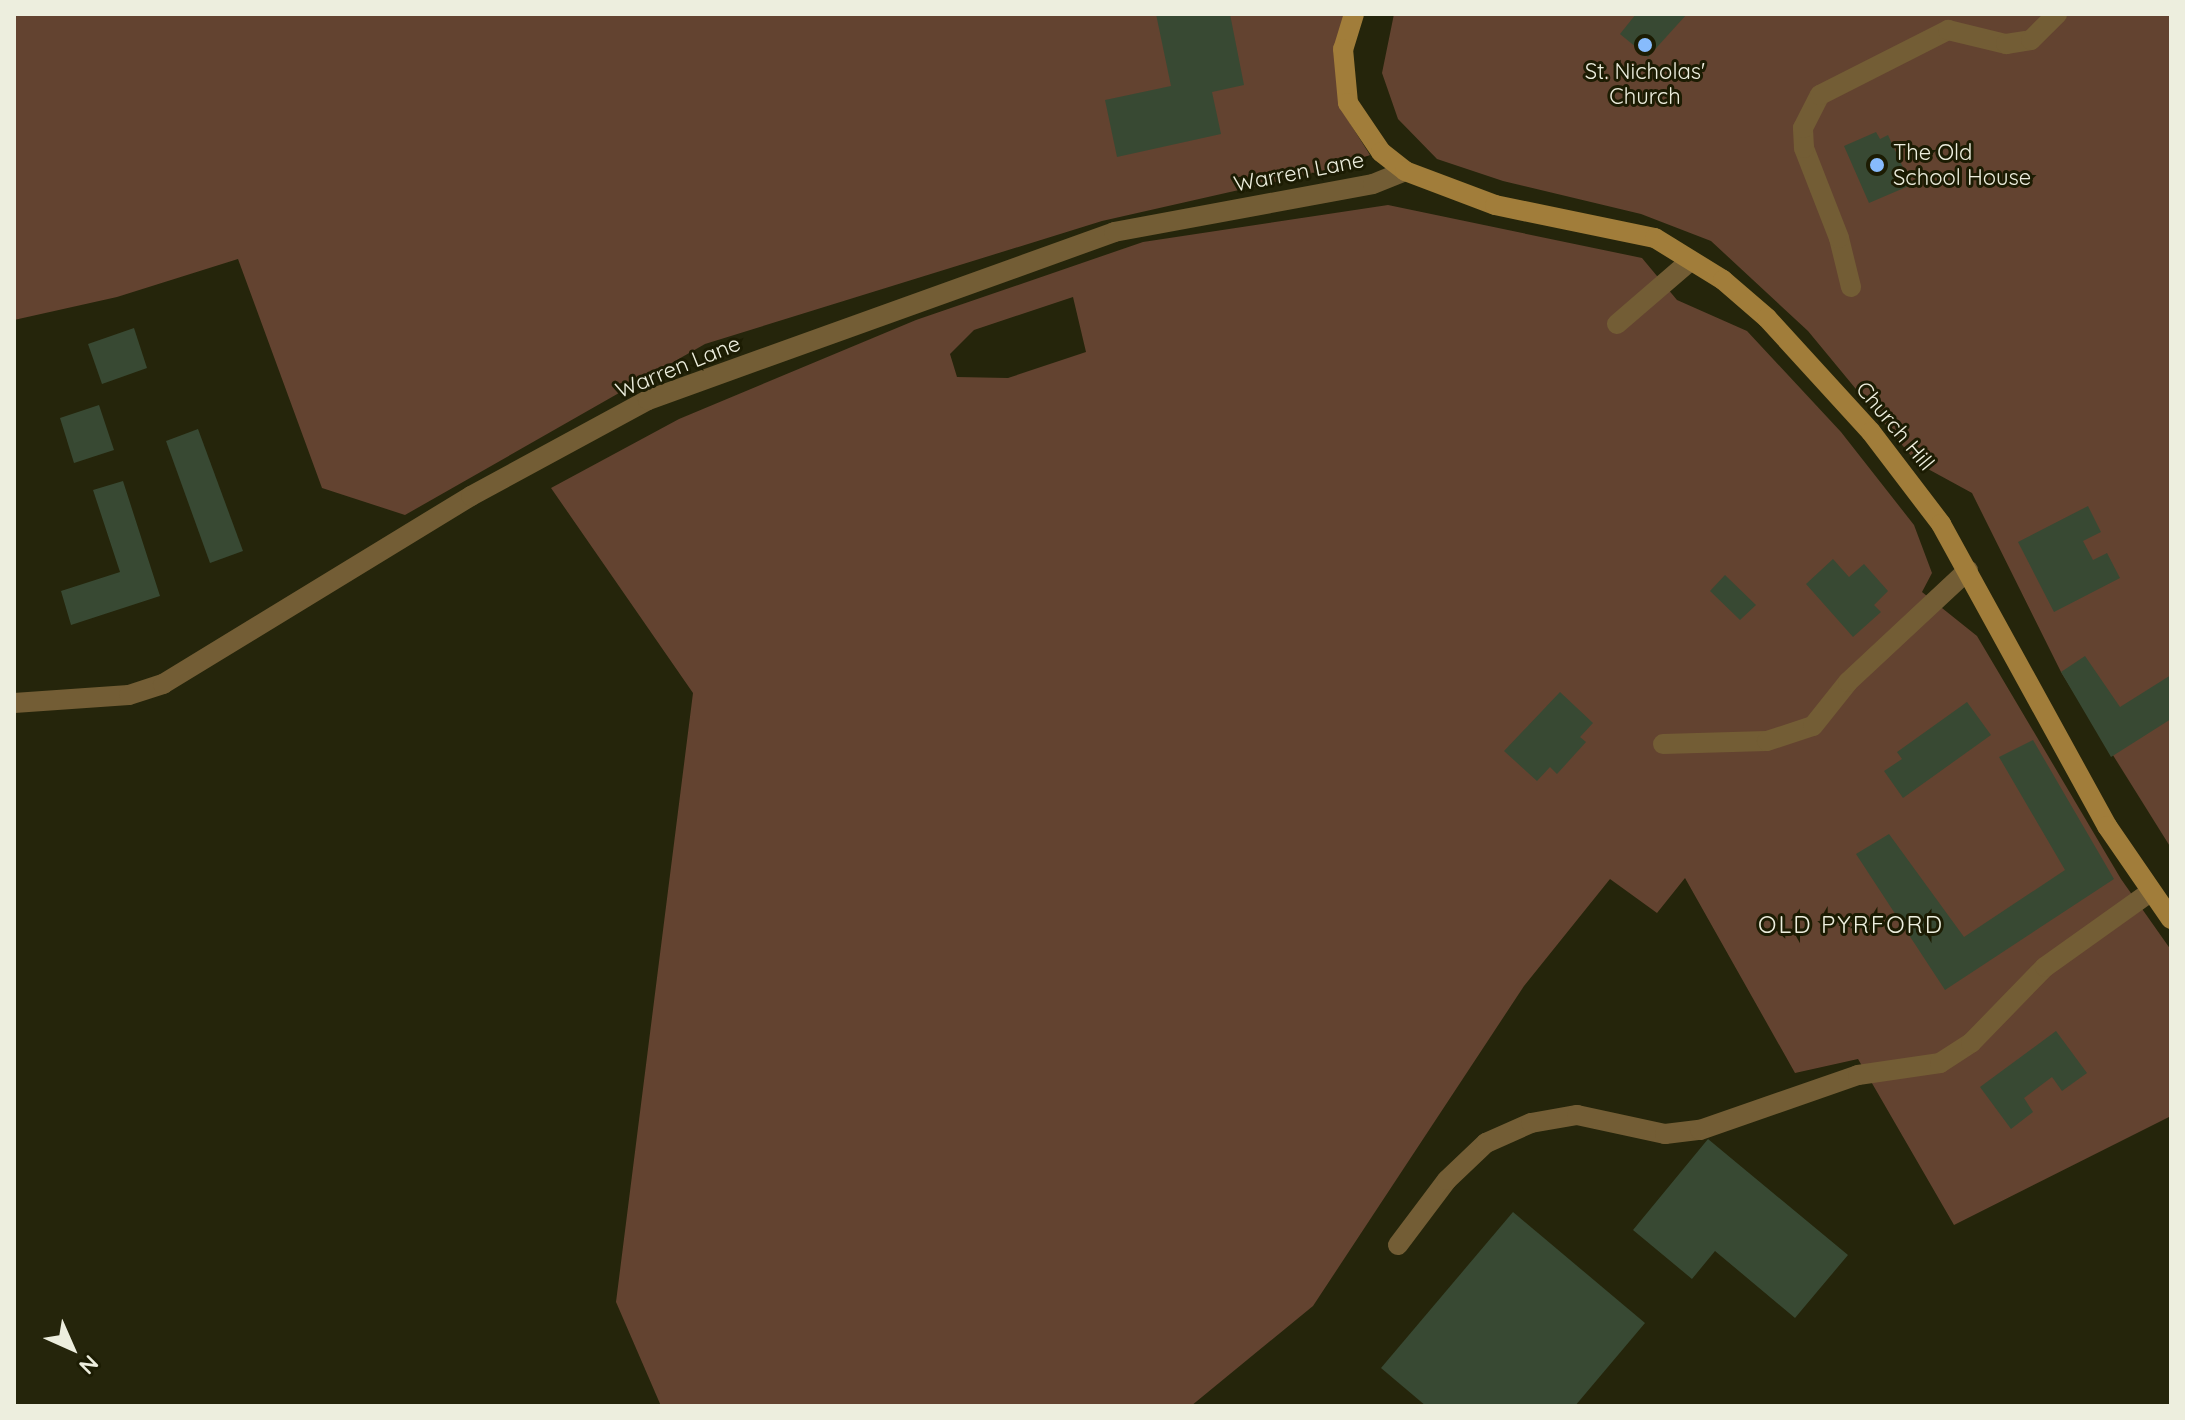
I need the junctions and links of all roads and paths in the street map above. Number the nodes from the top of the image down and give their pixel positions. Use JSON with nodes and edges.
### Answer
{"nodes":[{"id":1,"x":1354,"y":14,"type":"edge"},
{"id":2,"x":2057,"y":14,"type":"edge"},
{"id":3,"x":1405,"y":171,"type":"junction"},
{"id":4,"x":1688,"y":263,"type":"junction"},
{"id":5,"x":1851,"y":287,"type":"dead end"},
{"id":6,"x":1617,"y":324,"type":"dead end"},
{"id":7,"x":1968,"y":570,"type":"junction"},
{"id":8,"x":14,"y":703,"type":"edge"},
{"id":9,"x":1663,"y":744,"type":"dead end"},
{"id":10,"x":2150,"y":892,"type":"junction"},
{"id":11,"x":2171,"y":919,"type":"edge"},
{"id":12,"x":1398,"y":1245,"type":"dead end"}],
"edges":[{"from":1,"to":3,"type":"main road"},
{"from":2,"to":5,"type":"street"},
{"from":3,"to":4,"type":"main road","name":"Church Hill"},
{"from":3,"to":8,"type":"street","name":"Warren Lane"},
{"from":4,"to":6,"type":"street"},
{"from":4,"to":7,"type":"main road","name":"Church Hill"},
{"from":7,"to":9,"type":"street"},
{"from":7,"to":10,"type":"main road","name":"Church Hill"},
{"from":10,"to":11,"type":"main road","name":"Church Hill"},
{"from":10,"to":12,"type":"street"}]}
